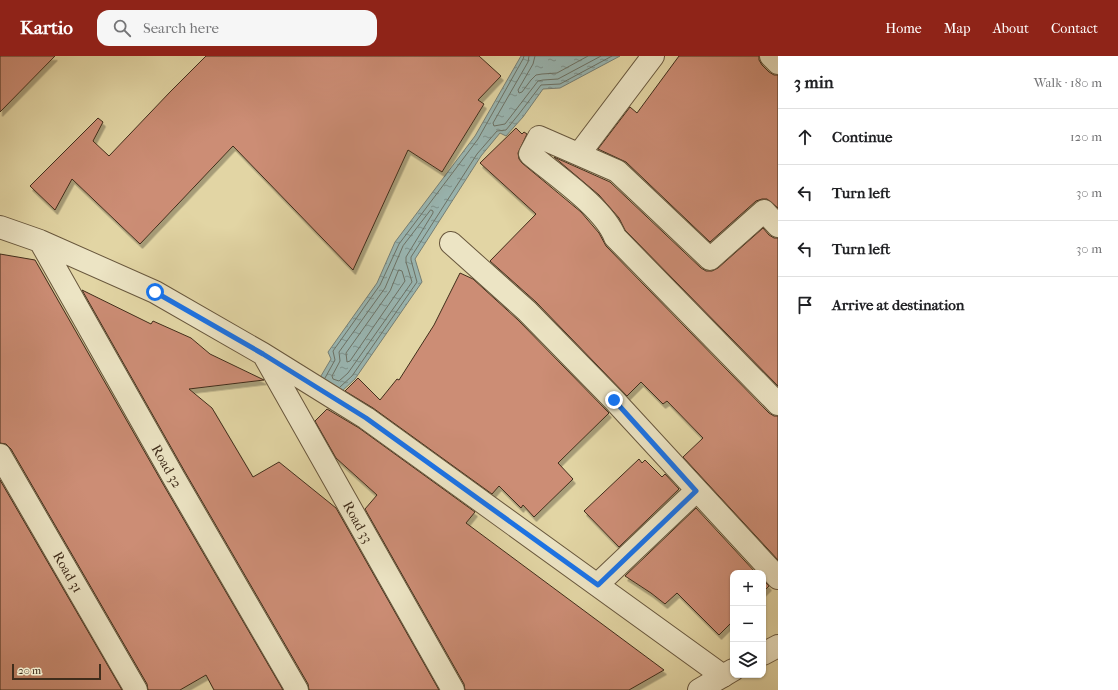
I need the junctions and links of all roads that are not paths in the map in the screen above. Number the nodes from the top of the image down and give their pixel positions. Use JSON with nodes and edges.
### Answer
{"nodes":[{"id":1,"x":653,"y":56,"type":"edge"},
{"id":2,"x":771,"y":56,"type":"edge"},
{"id":3,"x":778,"y":63,"type":"edge"},
{"id":4,"x":579,"y":154,"type":"junction"},
{"id":5,"x":778,"y":226,"type":"edge"},
{"id":6,"x":0,"y":227,"type":"edge"},
{"id":7,"x":40,"y":241,"type":"junction"},
{"id":8,"x":451,"y":243,"type":"dead end"},
{"id":9,"x":263,"y":354,"type":"junction"},
{"id":10,"x":778,"y":404,"type":"edge"},
{"id":11,"x":0,"y":455,"type":"edge"},
{"id":12,"x":696,"y":491,"type":"junction"},
{"id":13,"x":778,"y":578,"type":"edge"},
{"id":14,"x":598,"y":585,"type":"junction"},
{"id":15,"x":778,"y":646,"type":"edge"},
{"id":16,"x":766,"y":652,"type":"edge"},
{"id":17,"x":728,"y":673,"type":"edge"},
{"id":18,"x":136,"y":690,"type":"edge"},
{"id":19,"x":297,"y":690,"type":"edge"},
{"id":20,"x":452,"y":690,"type":"edge"},
{"id":21,"x":699,"y":690,"type":"edge"}],
"edges":[{"from":1,"to":4,"type":"street"},
{"from":2,"to":3,"type":"street"},
{"from":4,"to":5,"type":"street"},
{"from":4,"to":10,"type":"street"},
{"from":6,"to":7,"type":"street"},
{"from":7,"to":9,"type":"street"},
{"from":7,"to":19,"type":"street","name":"Road 32"},
{"from":8,"to":12,"type":"street"},
{"from":9,"to":14,"type":"street"},
{"from":9,"to":20,"type":"street","name":"Road 33"},
{"from":11,"to":18,"type":"street","name":"Road 31"},
{"from":12,"to":13,"type":"street"},
{"from":12,"to":14,"type":"street"},
{"from":14,"to":17,"type":"street"},
{"from":15,"to":16,"type":"street"},
{"from":17,"to":21,"type":"street"}]}
